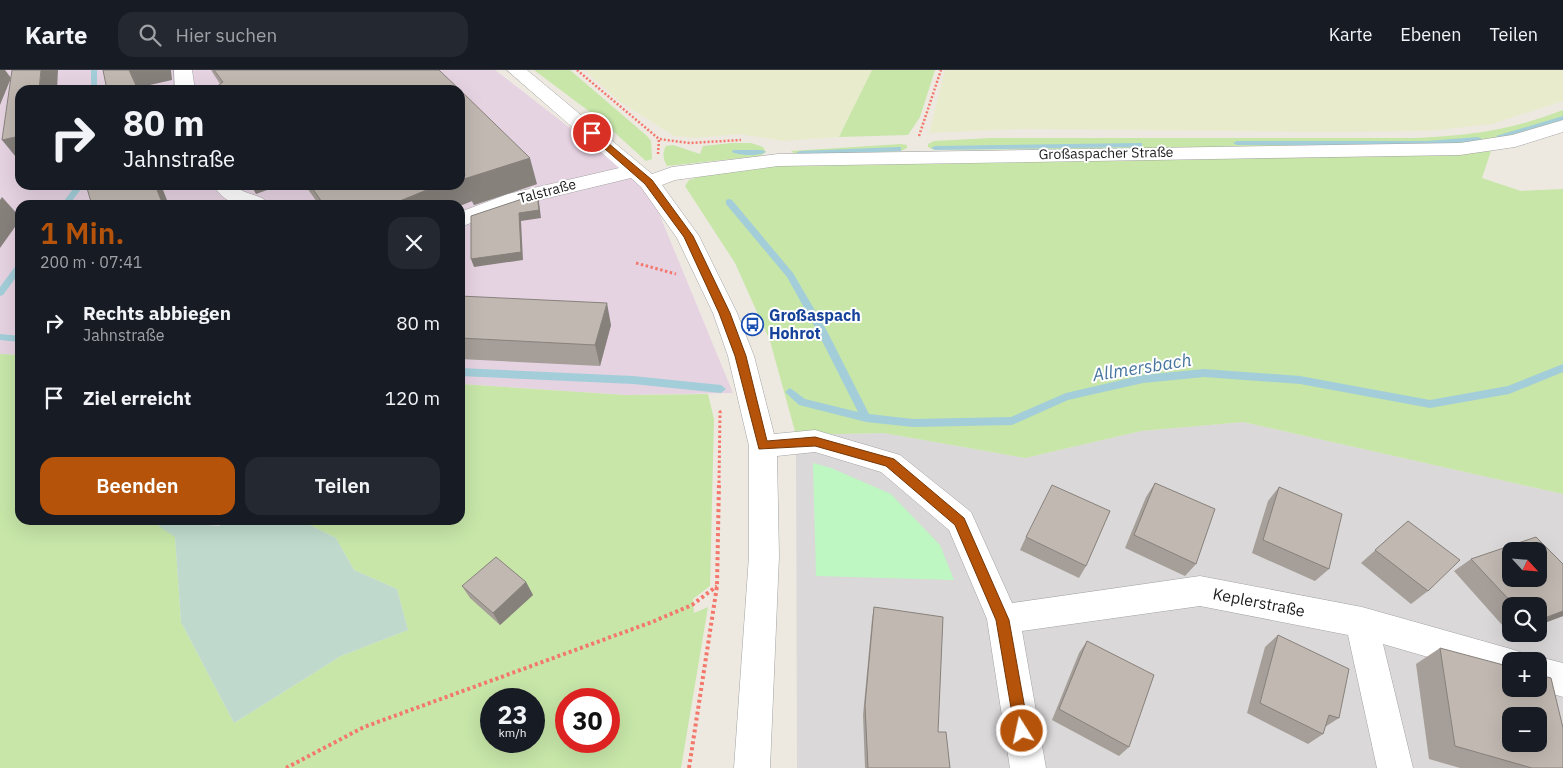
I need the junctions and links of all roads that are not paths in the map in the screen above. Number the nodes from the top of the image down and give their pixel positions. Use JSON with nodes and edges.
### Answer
{"nodes":[{"id":1,"x":183,"y":70,"type":"edge"},
{"id":2,"x":516,"y":70,"type":"edge"},
{"id":3,"x":184,"y":85,"type":"edge"},
{"id":4,"x":1563,"y":126,"type":"edge"},
{"id":5,"x":642,"y":176,"type":"junction"},
{"id":6,"x":228,"y":190,"type":"edge"},
{"id":7,"x":246,"y":200,"type":"edge"},
{"id":8,"x":465,"y":218,"type":"edge"},
{"id":9,"x":763,"y":446,"type":"junction"},
{"id":10,"x":1003,"y":620,"type":"junction"},
{"id":11,"x":1362,"y":622,"type":"junction"},
{"id":12,"x":1502,"y":662,"type":"edge"},
{"id":13,"x":1547,"y":675,"type":"edge"},
{"id":14,"x":1563,"y":680,"type":"edge"},
{"id":15,"x":752,"y":768,"type":"edge"},
{"id":16,"x":1028,"y":768,"type":"edge"},
{"id":17,"x":1395,"y":768,"type":"edge"}],
"edges":[{"from":1,"to":3,"type":"street"},
{"from":2,"to":5,"type":"street"},
{"from":4,"to":5,"type":"street","name":"Großaspacher Straße"},
{"from":5,"to":8,"type":"street","name":"Talstraße"},
{"from":5,"to":9,"type":"street"},
{"from":6,"to":7,"type":"street"},
{"from":9,"to":10,"type":"street"},
{"from":9,"to":15,"type":"street"},
{"from":10,"to":11,"type":"street","name":"Keplerstraße"},
{"from":10,"to":16,"type":"street"},
{"from":11,"to":12,"type":"street","name":"Keplerstraße"},
{"from":11,"to":17,"type":"street"},
{"from":13,"to":14,"type":"street"}]}
